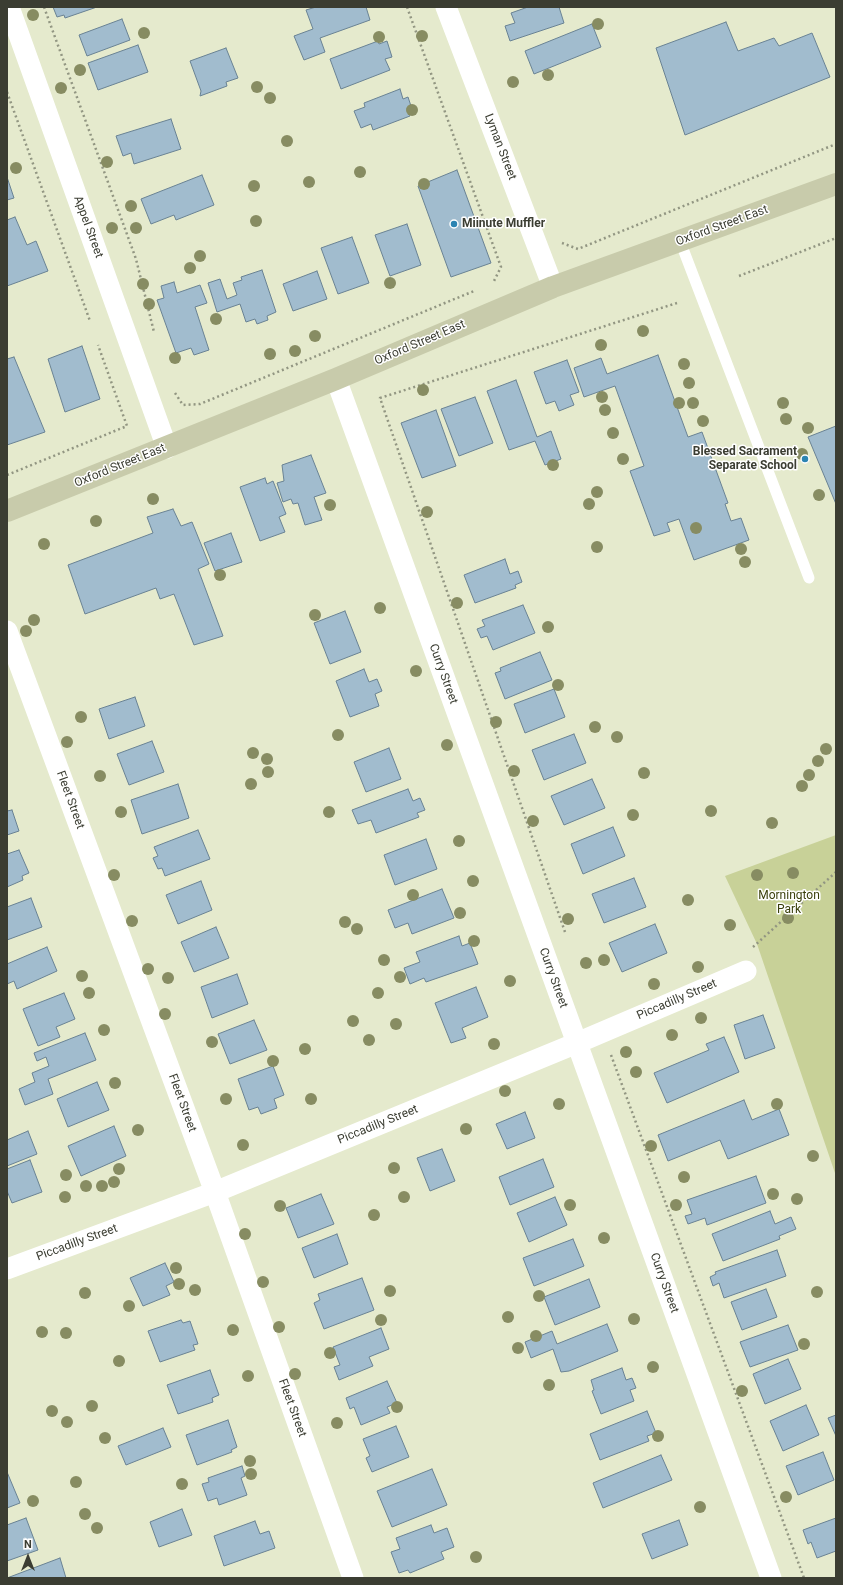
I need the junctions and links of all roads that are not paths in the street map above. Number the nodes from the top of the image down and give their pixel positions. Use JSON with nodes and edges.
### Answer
{"nodes":[{"id":1,"x":9,"y":7,"type":"edge"},
{"id":2,"x":446,"y":7,"type":"edge"},
{"id":3,"x":836,"y":184,"type":"edge"},
{"id":4,"x":680,"y":241,"type":"junction"},
{"id":5,"x":553,"y":287,"type":"junction"},
{"id":6,"x":336,"y":379,"type":"junction"},
{"id":7,"x":167,"y":448,"type":"junction"},
{"id":8,"x":7,"y":511,"type":"edge"},
{"id":9,"x":809,"y":578,"type":"dead end"},
{"id":10,"x":7,"y":631,"type":"edge"},
{"id":11,"x":746,"y":970,"type":"road end"},
{"id":12,"x":577,"y":1043,"type":"junction"},
{"id":13,"x":215,"y":1192,"type":"junction"},
{"id":14,"x":7,"y":1269,"type":"edge"},
{"id":15,"x":353,"y":1578,"type":"edge"},
{"id":16,"x":771,"y":1578,"type":"edge"}],
"edges":[{"from":1,"to":7,"type":"street","name":"Appel Street"},
{"from":2,"to":5,"type":"street","name":"Lyman Street"},
{"from":3,"to":4,"type":"main road","name":"Oxford Street East"},
{"from":4,"to":5,"type":"main road","name":"Oxford Street East"},
{"from":4,"to":9,"type":"lane"},
{"from":5,"to":6,"type":"main road","name":"Oxford Street East"},
{"from":6,"to":7,"type":"main road","name":"Oxford Street East"},
{"from":6,"to":12,"type":"street","name":"Curry Street"},
{"from":7,"to":8,"type":"main road","name":"Oxford Street East"},
{"from":10,"to":13,"type":"street","name":"Fleet Street"},
{"from":11,"to":12,"type":"street","name":"Piccadilly Street"},
{"from":12,"to":13,"type":"street","name":"Piccadilly Street"},
{"from":12,"to":16,"type":"street","name":"Curry Street"},
{"from":13,"to":14,"type":"street","name":"Piccadilly Street"},
{"from":13,"to":15,"type":"street","name":"Fleet Street"}]}
